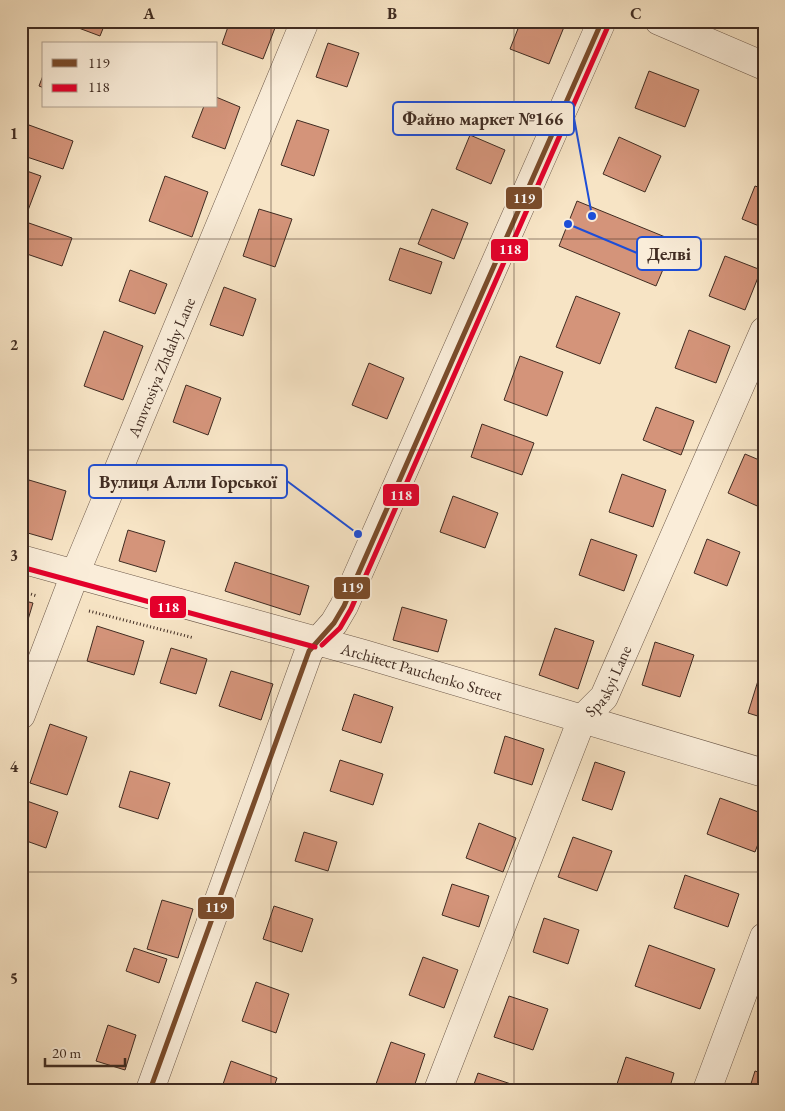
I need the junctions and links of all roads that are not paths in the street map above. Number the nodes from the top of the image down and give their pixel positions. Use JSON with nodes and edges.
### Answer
{"nodes":[{"id":1,"x":305,"y":21,"type":"edge"},
{"id":2,"x":602,"y":21,"type":"edge"},
{"id":3,"x":660,"y":21,"type":"edge"},
{"id":4,"x":764,"y":66,"type":"edge"},
{"id":5,"x":764,"y":330,"type":"edge"},
{"id":6,"x":21,"y":558,"type":"edge"},
{"id":7,"x":74,"y":574,"type":"junction"},
{"id":8,"x":317,"y":640,"type":"junction"},
{"id":9,"x":21,"y":715,"type":"edge"},
{"id":10,"x":582,"y":719,"type":"junction"},
{"id":11,"x":764,"y":773,"type":"edge"},
{"id":12,"x":764,"y":937,"type":"edge"},
{"id":13,"x":150,"y":1090,"type":"edge"},
{"id":14,"x":438,"y":1090,"type":"edge"},
{"id":15,"x":707,"y":1090,"type":"edge"}],
"edges":[{"from":1,"to":7,"type":"street","name":"Amvrosiya Zhdahy Lane"},
{"from":2,"to":8,"type":"street"},
{"from":3,"to":4,"type":"street"},
{"from":5,"to":10,"type":"street","name":"Spaskyi Lane"},
{"from":6,"to":7,"type":"street","name":"Architect Pauchenko Street"},
{"from":7,"to":8,"type":"street","name":"Architect Pauchenko Street"},
{"from":7,"to":9,"type":"street","name":"Amvrosiya Zhdahy Lane"},
{"from":8,"to":10,"type":"street","name":"Architect Pauchenko Street"},
{"from":8,"to":13,"type":"street"},
{"from":10,"to":11,"type":"street","name":"Architect Pauchenko Street"},
{"from":10,"to":14,"type":"street","name":"Spaskyi Lane"},
{"from":12,"to":15,"type":"street"}]}
